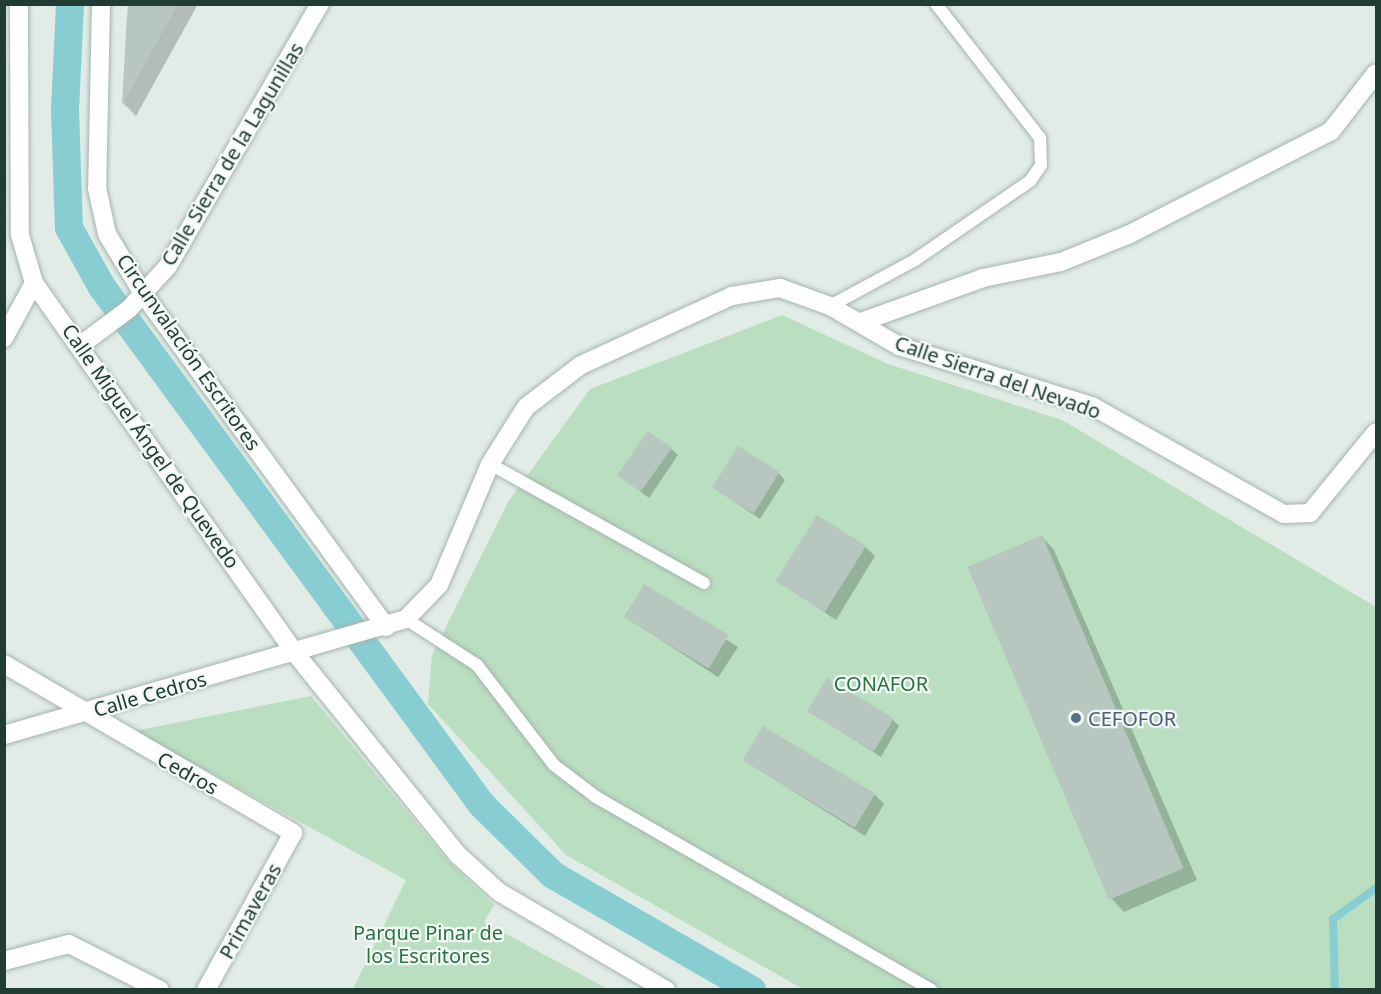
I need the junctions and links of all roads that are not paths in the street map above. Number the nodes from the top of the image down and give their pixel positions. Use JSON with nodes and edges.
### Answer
{"nodes":[{"id":1,"x":19,"y":4,"type":"edge"},
{"id":2,"x":101,"y":4,"type":"edge"},
{"id":3,"x":320,"y":4,"type":"edge"},
{"id":4,"x":936,"y":4,"type":"edge"},
{"id":5,"x":11,"y":25,"type":"edge"},
{"id":6,"x":1377,"y":73,"type":"edge"},
{"id":7,"x":12,"y":231,"type":"edge"},
{"id":8,"x":34,"y":283,"type":"junction"},
{"id":9,"x":144,"y":295,"type":"junction"},
{"id":10,"x":830,"y":306,"type":"junction"},
{"id":11,"x":861,"y":322,"type":"junction"},
{"id":12,"x":4,"y":338,"type":"edge"},
{"id":13,"x":82,"y":344,"type":"junction"},
{"id":14,"x":1377,"y":432,"type":"edge"},
{"id":15,"x":490,"y":464,"type":"junction"},
{"id":16,"x":704,"y":584,"type":"dead end"},
{"id":17,"x":406,"y":619,"type":"junction"},
{"id":18,"x":378,"y":630,"type":"junction"},
{"id":19,"x":295,"y":653,"type":"junction"},
{"id":20,"x":4,"y":664,"type":"edge"},
{"id":21,"x":82,"y":714,"type":"junction"},
{"id":22,"x":4,"y":735,"type":"edge"},
{"id":23,"x":293,"y":833,"type":"joint"},
{"id":24,"x":4,"y":961,"type":"edge"},
{"id":25,"x":160,"y":990,"type":"edge"},
{"id":26,"x":206,"y":990,"type":"edge"},
{"id":27,"x":666,"y":990,"type":"edge"},
{"id":28,"x":932,"y":990,"type":"edge"}],
"edges":[{"from":1,"to":5,"type":"street","name":"Calle Miguel Ángel de Quevedo"},
{"from":2,"to":9,"type":"street","name":"Circunvalación Escritores"},
{"from":3,"to":9,"type":"street","name":"Calle Sierra de la Lagunillas"},
{"from":4,"to":10,"type":"lane"},
{"from":5,"to":7,"type":"street","name":"Calle Miguel Ángel de Quevedo"},
{"from":6,"to":11,"type":"street"},
{"from":7,"to":8,"type":"street","name":"Calle Miguel Ángel de Quevedo"},
{"from":8,"to":12,"type":"street"},
{"from":8,"to":13,"type":"street","name":"Calle Miguel Ángel de Quevedo"},
{"from":9,"to":13,"type":"street","name":"Calle Sierra de la Lagunillas"},
{"from":9,"to":18,"type":"street","name":"Circunvalación Escritores"},
{"from":10,"to":11,"type":"street","name":"Calle Sierra del Nevado"},
{"from":10,"to":15,"type":"street","name":"Calle Sierra del Nevado"},
{"from":11,"to":14,"type":"street","name":"Calle Sierra del Nevado"},
{"from":13,"to":19,"type":"street","name":"Calle Miguel Ángel de Quevedo"},
{"from":15,"to":16,"type":"lane"},
{"from":15,"to":17,"type":"street","name":"Calle Sierra del Nevado"},
{"from":17,"to":18,"type":"street","name":"Calle Sierra del Nevado"},
{"from":17,"to":28,"type":"lane"},
{"from":18,"to":19,"type":"street","name":"Calle Sierra del Nevado"},
{"from":19,"to":21,"type":"street","name":"Calle Cedros"},
{"from":19,"to":27,"type":"street"},
{"from":20,"to":21,"type":"street","name":"Cedros"},
{"from":21,"to":22,"type":"street","name":"Calle Cedros"},
{"from":21,"to":23,"type":"street","name":"Cedros"},
{"from":23,"to":26,"type":"street","name":"Primaveras"},
{"from":24,"to":25,"type":"street"}]}
